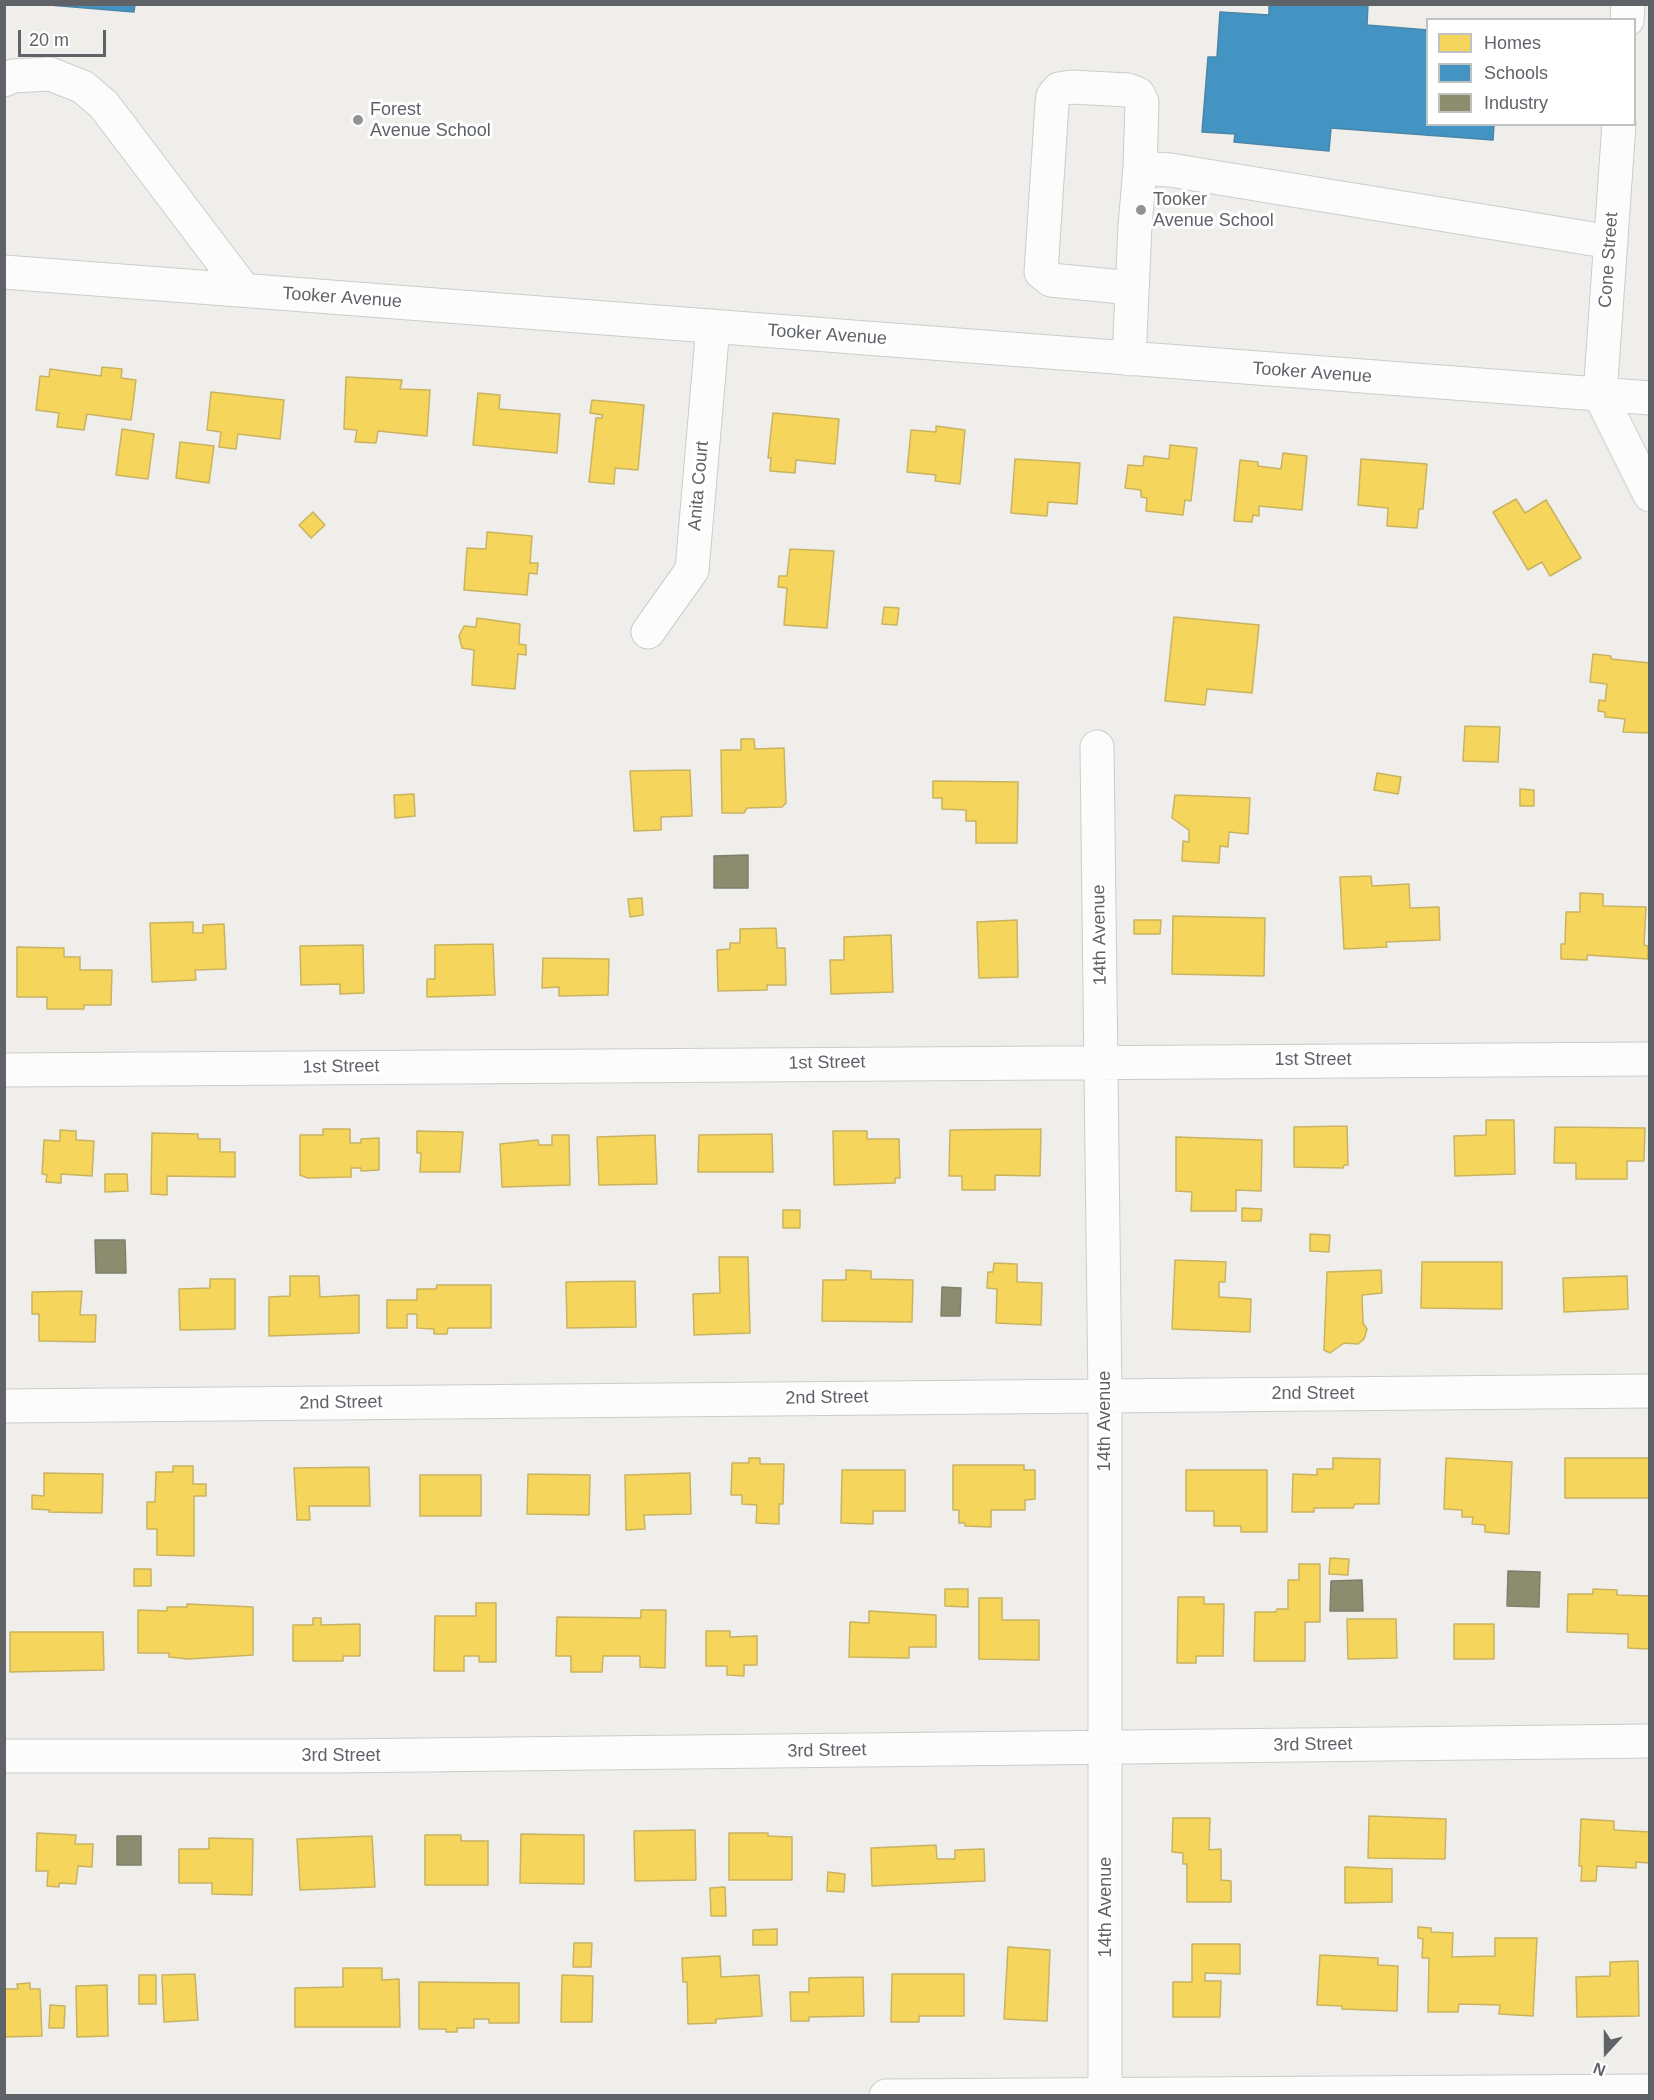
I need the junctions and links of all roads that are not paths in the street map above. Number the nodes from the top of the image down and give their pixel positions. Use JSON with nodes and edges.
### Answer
{"nodes":[{"id":1,"x":4,"y":80,"type":"edge"},
{"id":2,"x":1619,"y":126,"type":"edge"},
{"id":3,"x":1155,"y":169,"type":"junction"},
{"id":4,"x":1611,"y":242,"type":"junction"},
{"id":5,"x":4,"y":272,"type":"edge"},
{"id":6,"x":1132,"y":288,"type":"junction"},
{"id":7,"x":244,"y":290,"type":"junction"},
{"id":8,"x":713,"y":326,"type":"junction"},
{"id":9,"x":1129,"y":359,"type":"junction"},
{"id":10,"x":1600,"y":395,"type":"junction"},
{"id":11,"x":1650,"y":398,"type":"edge"},
{"id":12,"x":1650,"y":495,"type":"edge"},
{"id":13,"x":648,"y":632,"type":"dead end"},
{"id":14,"x":1097,"y":747,"type":"dead end"},
{"id":15,"x":1650,"y":1059,"type":"edge"},
{"id":16,"x":1102,"y":1061,"type":"junction"},
{"id":17,"x":4,"y":1070,"type":"edge"},
{"id":18,"x":1650,"y":1391,"type":"edge"},
{"id":19,"x":1105,"y":1396,"type":"junction"},
{"id":20,"x":4,"y":1406,"type":"edge"},
{"id":21,"x":1650,"y":1741,"type":"edge"},
{"id":22,"x":1107,"y":1748,"type":"junction"},
{"id":23,"x":4,"y":1756,"type":"edge"},
{"id":24,"x":1650,"y":2091,"type":"edge"},
{"id":25,"x":1105,"y":2095,"type":"edge"},
{"id":26,"x":886,"y":2096,"type":"edge"}],
"edges":[{"from":1,"to":7,"type":"street"},
{"from":2,"to":4,"type":"street","name":"Cone Street"},
{"from":3,"to":4,"type":"street"},
{"from":3,"to":6,"type":"street"},
{"from":3,"to":6,"type":"street"},
{"from":4,"to":10,"type":"street","name":"Cone Street"},
{"from":5,"to":7,"type":"street","name":"Tooker Avenue"},
{"from":6,"to":9,"type":"street"},
{"from":7,"to":8,"type":"street","name":"Tooker Avenue"},
{"from":8,"to":9,"type":"street","name":"Tooker Avenue"},
{"from":8,"to":13,"type":"street","name":"Anita Court"},
{"from":9,"to":10,"type":"street","name":"Tooker Avenue"},
{"from":10,"to":11,"type":"street","name":"Tooker Avenue"},
{"from":10,"to":12,"type":"street"},
{"from":14,"to":16,"type":"street","name":"14th Avenue"},
{"from":15,"to":16,"type":"street","name":"1st Street"},
{"from":16,"to":17,"type":"street","name":"1st Street"},
{"from":16,"to":19,"type":"street","name":"14th Avenue"},
{"from":18,"to":19,"type":"street","name":"2nd Street"},
{"from":19,"to":20,"type":"street","name":"2nd Street"},
{"from":19,"to":22,"type":"street","name":"14th Avenue"},
{"from":21,"to":22,"type":"street","name":"3rd Street"},
{"from":22,"to":23,"type":"street","name":"3rd Street"},
{"from":22,"to":25,"type":"street","name":"14th Avenue"},
{"from":24,"to":25,"type":"street"},
{"from":25,"to":26,"type":"street"}]}
